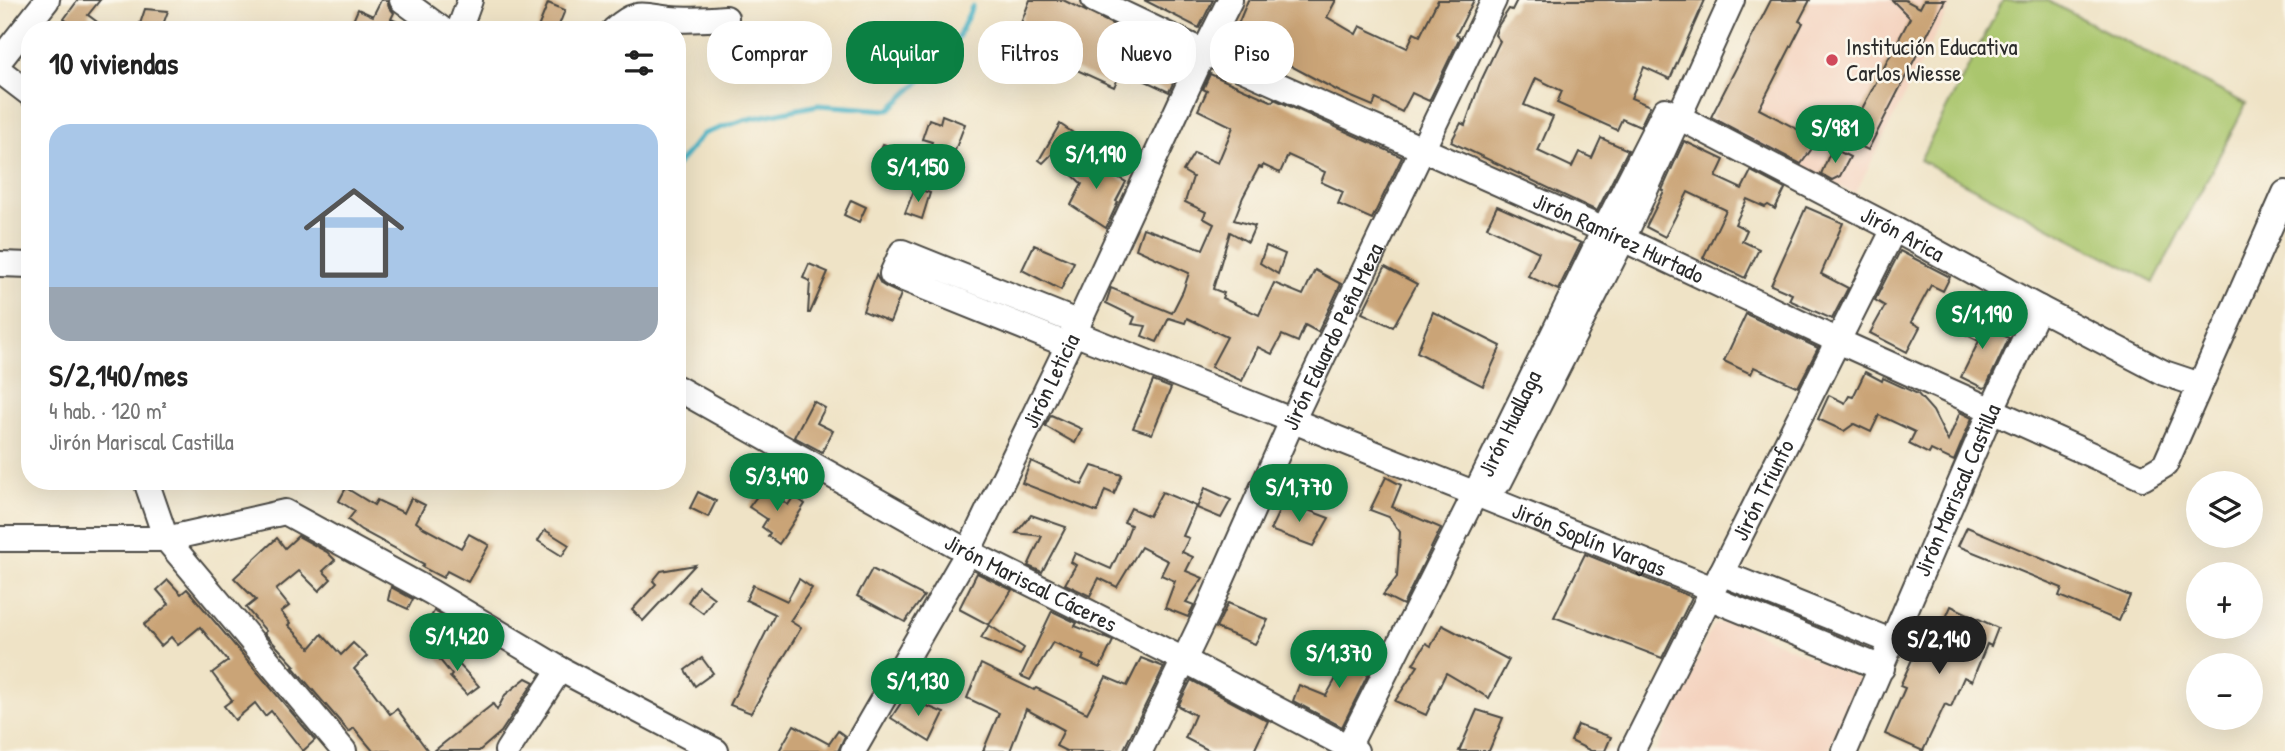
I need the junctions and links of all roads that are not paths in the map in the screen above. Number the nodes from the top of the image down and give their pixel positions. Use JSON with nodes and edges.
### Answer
{"nodes":[{"id":1,"x":47,"y":0,"type":"edge"},
{"id":2,"x":402,"y":0,"type":"edge"},
{"id":3,"x":470,"y":0,"type":"edge"},
{"id":4,"x":1094,"y":0,"type":"edge"},
{"id":5,"x":1230,"y":0,"type":"edge"},
{"id":6,"x":1494,"y":0,"type":"edge"},
{"id":7,"x":1732,"y":0,"type":"edge"},
{"id":8,"x":726,"y":18,"type":"dead end"},
{"id":9,"x":31,"y":21,"type":"edge"},
{"id":10,"x":431,"y":21,"type":"edge"},
{"id":11,"x":462,"y":21,"type":"edge"},
{"id":12,"x":625,"y":21,"type":"edge"},
{"id":13,"x":21,"y":33,"type":"edge"},
{"id":14,"x":1204,"y":52,"type":"junction"},
{"id":15,"x":0,"y":60,"type":"edge"},
{"id":16,"x":0,"y":71,"type":"edge"},
{"id":17,"x":21,"y":87,"type":"edge"},
{"id":18,"x":1678,"y":118,"type":"junction"},
{"id":19,"x":1423,"y":148,"type":"junction"},
{"id":20,"x":2284,"y":197,"type":"edge"},
{"id":21,"x":1894,"y":229,"type":"junction"},
{"id":22,"x":1613,"y":234,"type":"junction"},
{"id":23,"x":0,"y":264,"type":"edge"},
{"id":24,"x":21,"y":265,"type":"edge"},
{"id":25,"x":2039,"y":309,"type":"junction"},
{"id":26,"x":1074,"y":334,"type":"junction"},
{"id":27,"x":1838,"y":341,"type":"junction"},
{"id":28,"x":2200,"y":385,"type":"junction"},
{"id":29,"x":686,"y":393,"type":"edge"},
{"id":30,"x":1992,"y":409,"type":"junction"},
{"id":31,"x":1293,"y":419,"type":"junction"},
{"id":32,"x":149,"y":490,"type":"edge"},
{"id":33,"x":1483,"y":497,"type":"junction"},
{"id":34,"x":0,"y":539,"type":"edge"},
{"id":35,"x":166,"y":539,"type":"junction"},
{"id":36,"x":968,"y":552,"type":"junction"},
{"id":37,"x":1714,"y":586,"type":"junction"},
{"id":38,"x":1893,"y":642,"type":"junction"},
{"id":39,"x":1184,"y":660,"type":"junction"},
{"id":40,"x":1882,"y":668,"type":"junction"},
{"id":41,"x":560,"y":669,"type":"junction"},
{"id":42,"x":1350,"y":750,"type":"edge"},
{"id":43,"x":344,"y":751,"type":"edge"},
{"id":44,"x":507,"y":751,"type":"edge"},
{"id":45,"x":716,"y":751,"type":"edge"},
{"id":46,"x":853,"y":751,"type":"edge"},
{"id":47,"x":1140,"y":751,"type":"edge"},
{"id":48,"x":1632,"y":751,"type":"edge"},
{"id":49,"x":1845,"y":751,"type":"edge"}],
"edges":[{"from":1,"to":9,"type":"street"},
{"from":2,"to":10,"type":"street"},
{"from":3,"to":11,"type":"street"},
{"from":4,"to":14,"type":"street","name":"Jirón Ramírez Hurtado"},
{"from":5,"to":14,"type":"street","name":"Jirón Leticia"},
{"from":6,"to":19,"type":"street","name":"Jirón Eduardo Peña Meza"},
{"from":7,"to":18,"type":"street"},
{"from":8,"to":12,"type":"street"},
{"from":13,"to":15,"type":"street"},
{"from":14,"to":19,"type":"street","name":"Jirón Ramírez Hurtado"},
{"from":14,"to":26,"type":"street","name":"Jirón Leticia"},
{"from":16,"to":17,"type":"street"},
{"from":18,"to":21,"type":"street","name":"Jirón Arica"},
{"from":18,"to":22,"type":"street","name":"Jirón Huallaga"},
{"from":19,"to":22,"type":"street","name":"Jirón Ramírez Hurtado"},
{"from":19,"to":31,"type":"street","name":"Jirón Eduardo Peña Meza"},
{"from":20,"to":28,"type":"street"},
{"from":21,"to":25,"type":"street","name":"Jirón Arica"},
{"from":21,"to":27,"type":"street","name":"Jirón Triunfo"},
{"from":22,"to":27,"type":"street","name":"Jirón Ramírez Hurtado"},
{"from":22,"to":33,"type":"street","name":"Jirón Huallaga"},
{"from":23,"to":24,"type":"street"},
{"from":25,"to":28,"type":"street","name":"Jirón Arica"},
{"from":25,"to":30,"type":"street","name":"Jirón Mariscal Castilla"},
{"from":26,"to":26,"type":"street","name":"Jirón Soplín Vargas"},
{"from":26,"to":31,"type":"street","name":"Jirón Soplín Vargas"},
{"from":26,"to":36,"type":"street","name":"Jirón Leticia"},
{"from":27,"to":30,"type":"street","name":"Jirón Ramírez Hurtado"},
{"from":27,"to":37,"type":"street","name":"Jirón Triunfo"},
{"from":28,"to":30,"type":"street","name":"Jirón Ramírez Hurtado"},
{"from":29,"to":36,"type":"street","name":"Jirón Mariscal Cáceres"},
{"from":30,"to":38,"type":"street","name":"Jirón Mariscal Castilla"},
{"from":31,"to":33,"type":"street","name":"Jirón Soplín Vargas"},
{"from":31,"to":39,"type":"street","name":"Jirón Eduardo Peña Meza"},
{"from":32,"to":35,"type":"street"},
{"from":33,"to":37,"type":"street","name":"Jirón Soplín Vargas"},
{"from":33,"to":42,"type":"street","name":"Jirón Huallaga"},
{"from":34,"to":35,"type":"street"},
{"from":35,"to":41,"type":"street"},
{"from":35,"to":43,"type":"street"},
{"from":36,"to":39,"type":"street","name":"Jirón Mariscal Cáceres"},
{"from":36,"to":46,"type":"street","name":"Jirón Leticia"},
{"from":37,"to":38,"type":"street","name":"Jirón Soplín Vargas"},
{"from":37,"to":40,"type":"street","name":"Jirón Soplín Vargas"},
{"from":37,"to":48,"type":"street","name":"Jirón Triunfo"},
{"from":38,"to":40,"type":"street","name":"Jirón Mariscal Castilla"},
{"from":39,"to":42,"type":"street","name":"Jirón Mariscal Cáceres"},
{"from":39,"to":47,"type":"street","name":"Jirón Eduardo Peña Meza"},
{"from":40,"to":49,"type":"street","name":"Jirón Mariscal Castilla"},
{"from":41,"to":44,"type":"street"},
{"from":41,"to":45,"type":"street"}]}
